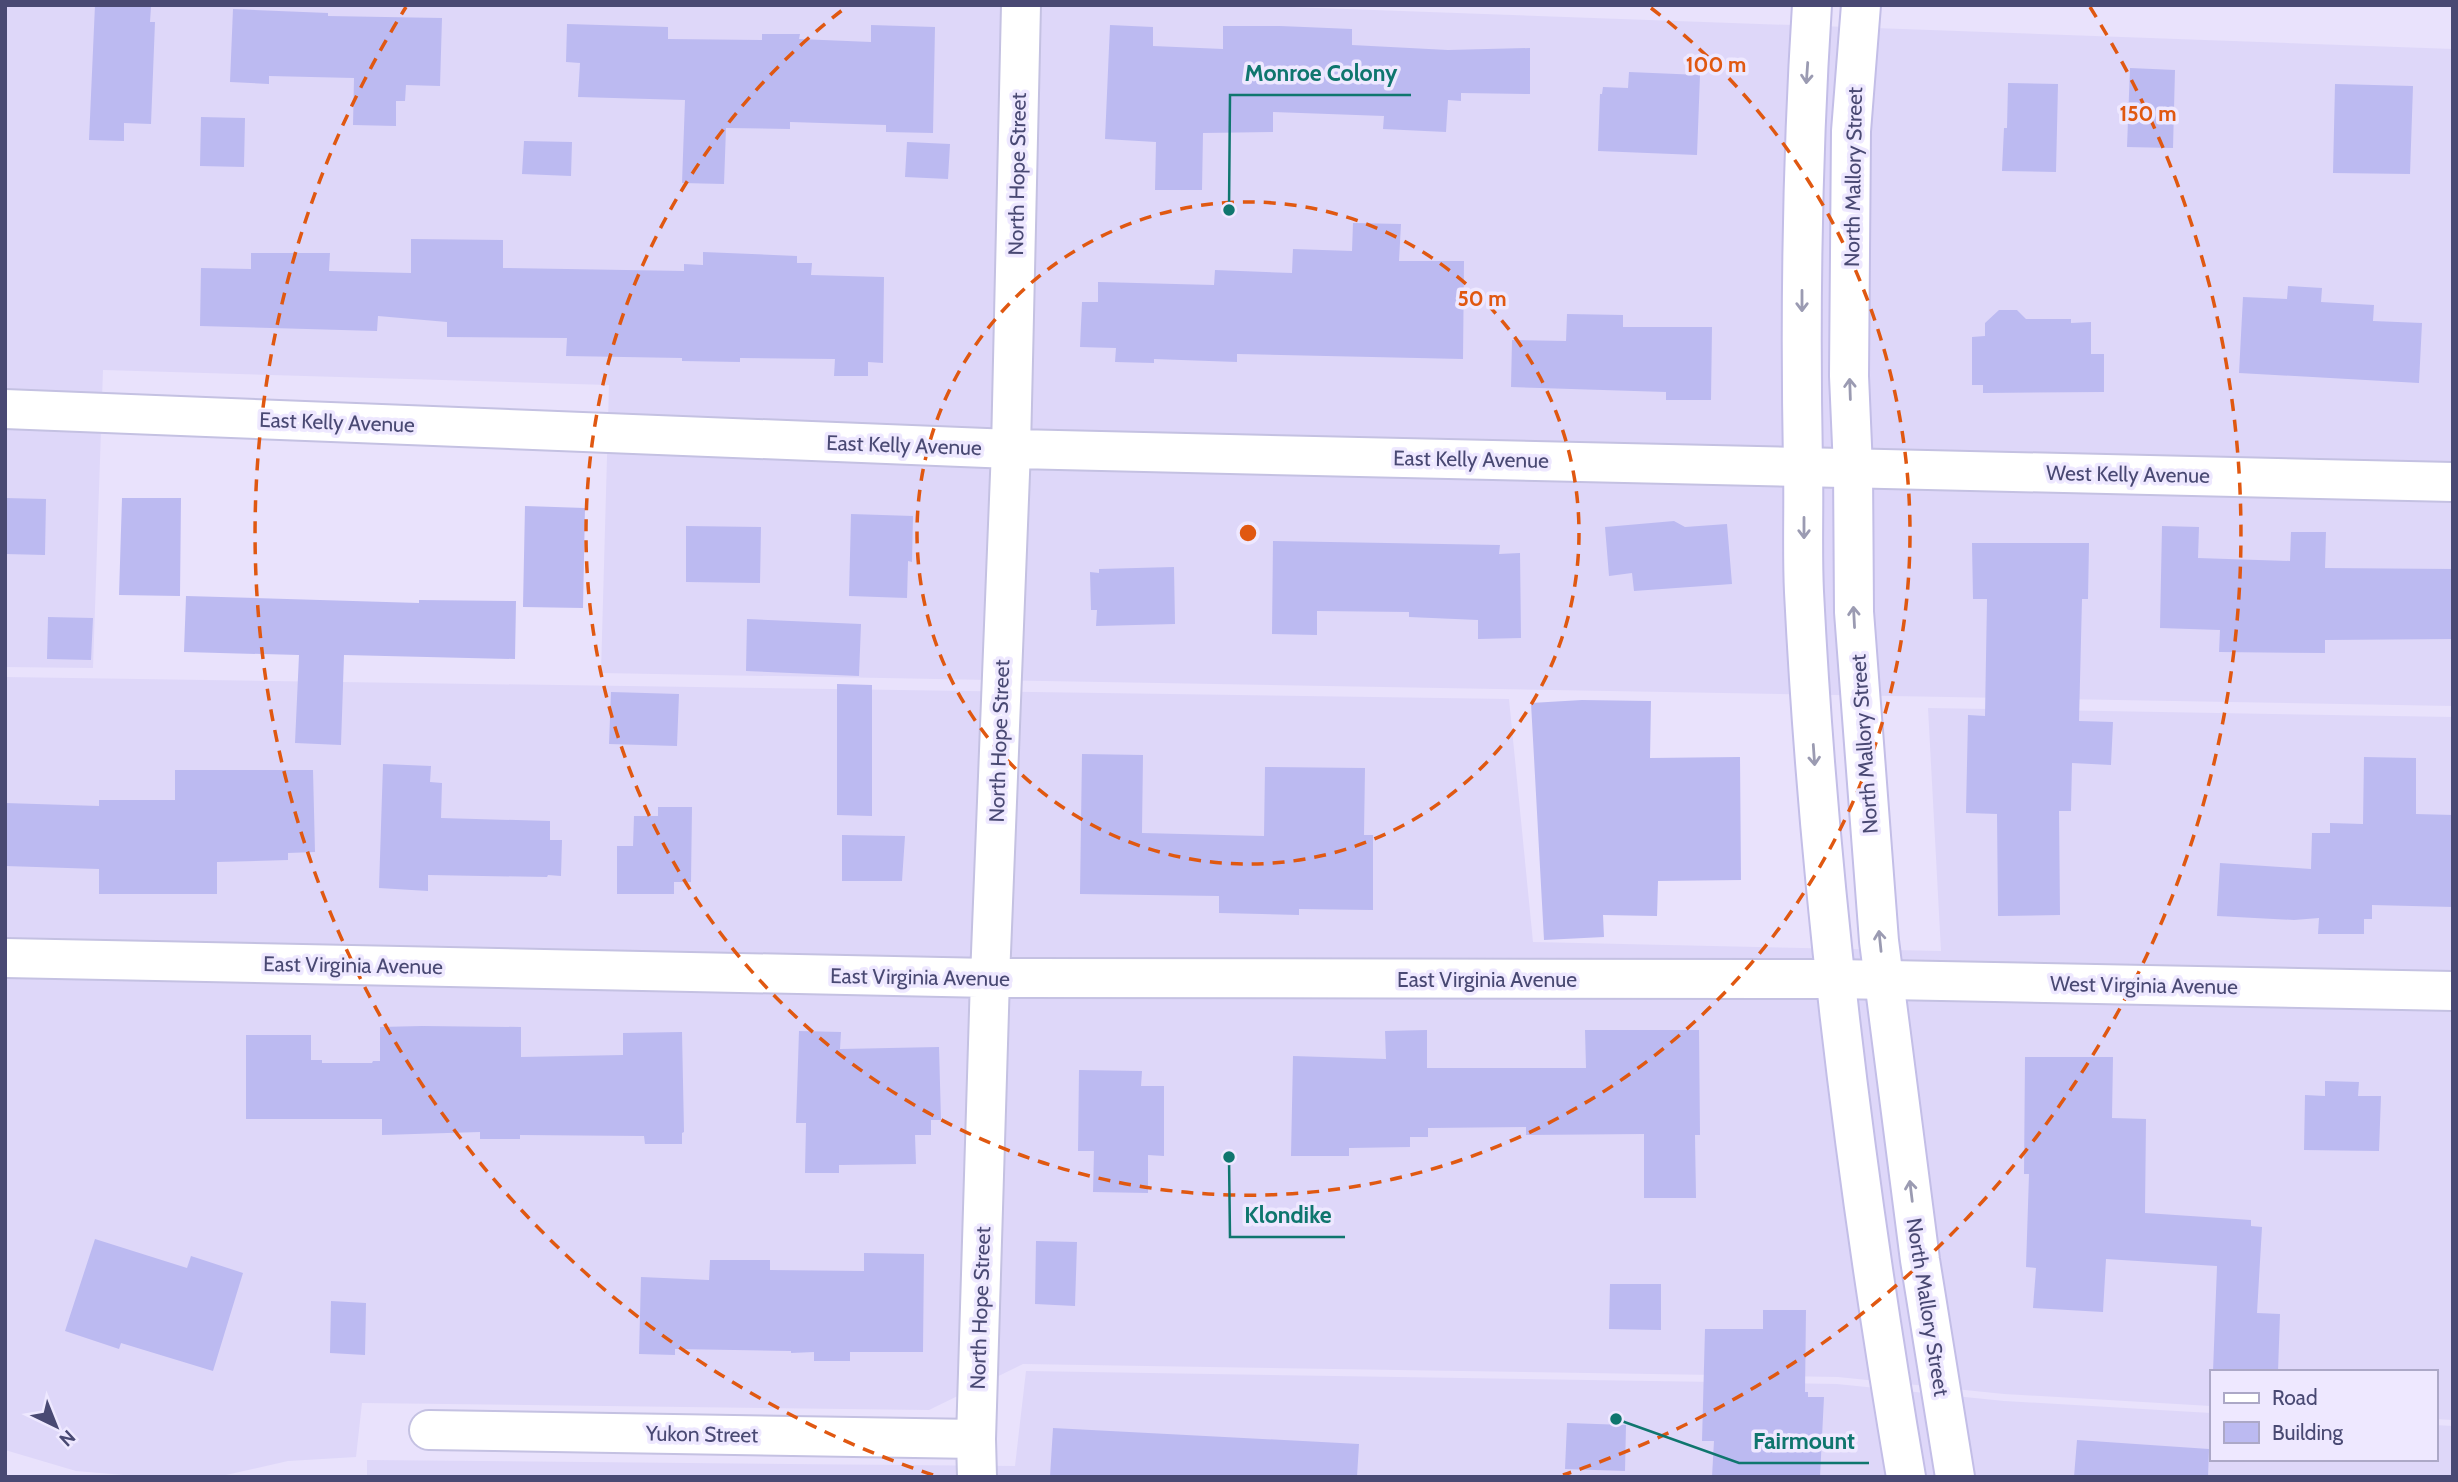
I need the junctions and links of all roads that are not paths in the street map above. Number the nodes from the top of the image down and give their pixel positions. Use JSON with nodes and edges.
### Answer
{"nodes":[{"id":1,"x":1021,"y":5,"type":"edge"},
{"id":2,"x":1812,"y":5,"type":"edge"},
{"id":3,"x":1861,"y":5,"type":"edge"},
{"id":4,"x":5,"y":409,"type":"edge"},
{"id":5,"x":1011,"y":449,"type":"junction"},
{"id":6,"x":1803,"y":466,"type":"junction"},
{"id":7,"x":1853,"y":468,"type":"junction"},
{"id":8,"x":2453,"y":482,"type":"edge"},
{"id":9,"x":5,"y":958,"type":"edge"},
{"id":10,"x":990,"y":978,"type":"junction"},
{"id":11,"x":1835,"y":979,"type":"junction"},
{"id":12,"x":1884,"y":980,"type":"junction"},
{"id":13,"x":2453,"y":991,"type":"edge"},
{"id":14,"x":429,"y":1430,"type":"dead end"},
{"id":15,"x":976,"y":1438,"type":"junction"},
{"id":16,"x":977,"y":1477,"type":"edge"},
{"id":17,"x":1906,"y":1477,"type":"edge"},
{"id":18,"x":1955,"y":1477,"type":"edge"}],
"edges":[{"from":1,"to":5,"type":"street","name":"North Hope Street"},
{"from":2,"to":6,"type":"street","one_way":true},
{"from":7,"to":3,"type":"street","name":"North Mallory Street","one_way":true},
{"from":4,"to":5,"type":"street","name":"East Kelly Avenue"},
{"from":5,"to":6,"type":"street","name":"East Kelly Avenue"},
{"from":5,"to":10,"type":"street","name":"North Hope Street"},
{"from":6,"to":7,"type":"street","name":"West Kelly Avenue"},
{"from":6,"to":11,"type":"street","one_way":true},
{"from":7,"to":8,"type":"street","name":"West Kelly Avenue"},
{"from":12,"to":7,"type":"street","name":"North Mallory Street","one_way":true},
{"from":9,"to":10,"type":"street","name":"East Virginia Avenue"},
{"from":10,"to":11,"type":"street","name":"East Virginia Avenue"},
{"from":10,"to":15,"type":"street","name":"North Hope Street"},
{"from":11,"to":12,"type":"street","name":"West Virginia Avenue"},
{"from":11,"to":17,"type":"street"},
{"from":12,"to":13,"type":"street","name":"West Virginia Avenue"},
{"from":18,"to":12,"type":"street","name":"North Mallory Street","one_way":true},
{"from":14,"to":15,"type":"street","name":"Yukon Street"},
{"from":15,"to":16,"type":"street","name":"North Hope Street"}]}
